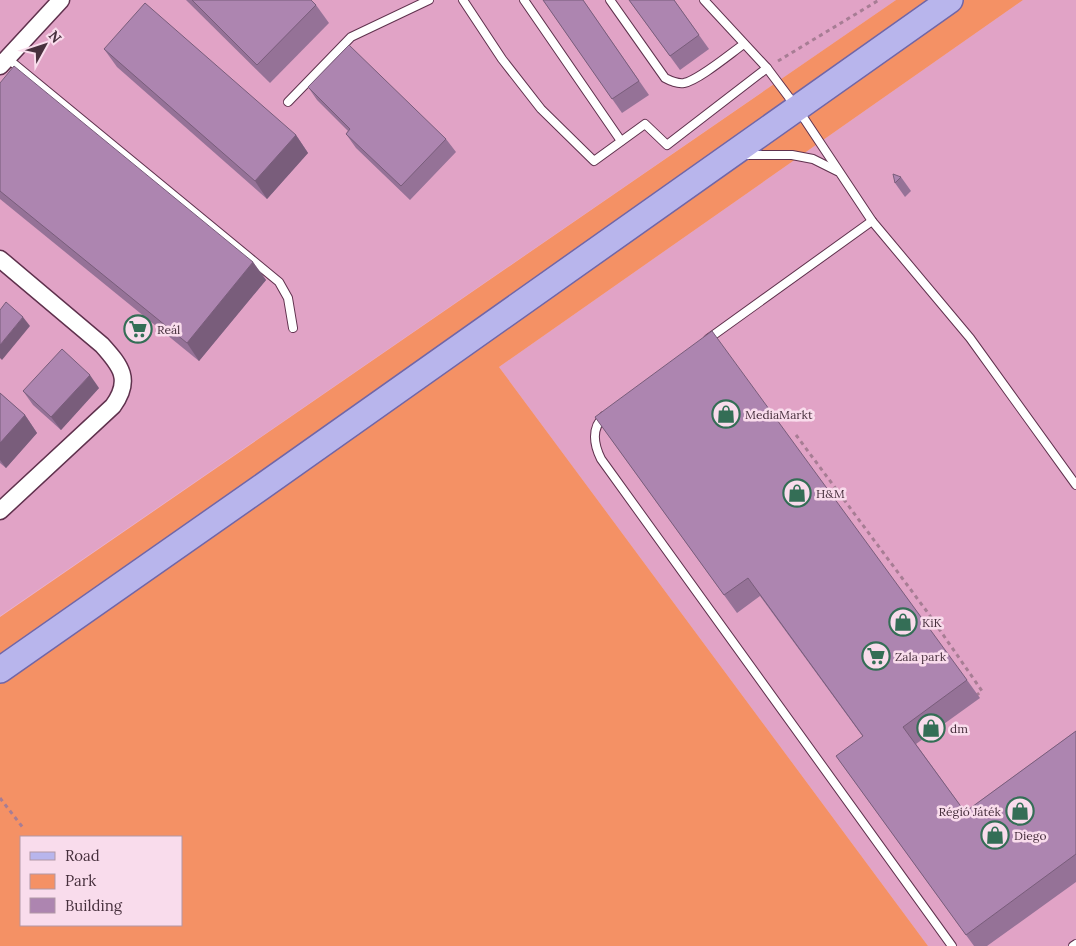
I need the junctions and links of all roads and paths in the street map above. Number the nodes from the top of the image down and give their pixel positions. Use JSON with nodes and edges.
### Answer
{"nodes":[{"id":1,"x":429,"y":0,"type":"edge"},
{"id":2,"x":463,"y":0,"type":"edge"},
{"id":3,"x":524,"y":0,"type":"edge"},
{"id":4,"x":610,"y":0,"type":"edge"},
{"id":5,"x":704,"y":0,"type":"edge"},
{"id":6,"x":879,"y":0,"type":"edge"},
{"id":7,"x":950,"y":0,"type":"edge"},
{"id":8,"x":56,"y":3,"type":"edge"},
{"id":9,"x":744,"y":44,"type":"junction"},
{"id":10,"x":3,"y":62,"type":"edge"},
{"id":11,"x":767,"y":68,"type":"junction"},
{"id":12,"x":288,"y":102,"type":"dead end"},
{"id":13,"x":797,"y":108,"type":"junction"},
{"id":14,"x":621,"y":141,"type":"junction"},
{"id":15,"x":730,"y":155,"type":"junction"},
{"id":16,"x":837,"y":171,"type":"junction"},
{"id":17,"x":872,"y":221,"type":"junction"},
{"id":18,"x":0,"y":259,"type":"edge"},
{"id":19,"x":293,"y":328,"type":"dead end"},
{"id":20,"x":702,"y":343,"type":"edge"},
{"id":21,"x":614,"y":408,"type":"edge"},
{"id":22,"x":796,"y":435,"type":"dead end"},
{"id":23,"x":1076,"y":485,"type":"edge"},
{"id":24,"x":0,"y":511,"type":"edge"},
{"id":25,"x":0,"y":670,"type":"edge"},
{"id":26,"x":966,"y":702,"type":"dead end"},
{"id":27,"x":0,"y":798,"type":"edge"},
{"id":28,"x":24,"y":829,"type":"dead end"},
{"id":29,"x":952,"y":946,"type":"edge"}],
"edges":[{"from":1,"to":12,"type":"lane"},
{"from":2,"to":14,"type":"lane"},
{"from":3,"to":14,"type":"lane"},
{"from":4,"to":9,"type":"lane"},
{"from":5,"to":9,"type":"lane"},
{"from":6,"to":11,"type":"path"},
{"from":7,"to":13,"type":"main road"},
{"from":8,"to":10,"type":"street"},
{"from":9,"to":11,"type":"lane"},
{"from":10,"to":19,"type":"lane"},
{"from":11,"to":13,"type":"lane"},
{"from":11,"to":14,"type":"lane"},
{"from":13,"to":15,"type":"main road"},
{"from":13,"to":16,"type":"lane"},
{"from":15,"to":16,"type":"lane"},
{"from":15,"to":25,"type":"main road"},
{"from":16,"to":17,"type":"lane"},
{"from":17,"to":20,"type":"lane"},
{"from":17,"to":23,"type":"lane"},
{"from":18,"to":24,"type":"street"},
{"from":21,"to":29,"type":"lane"},
{"from":22,"to":26,"type":"path"},
{"from":27,"to":28,"type":"path"}]}
